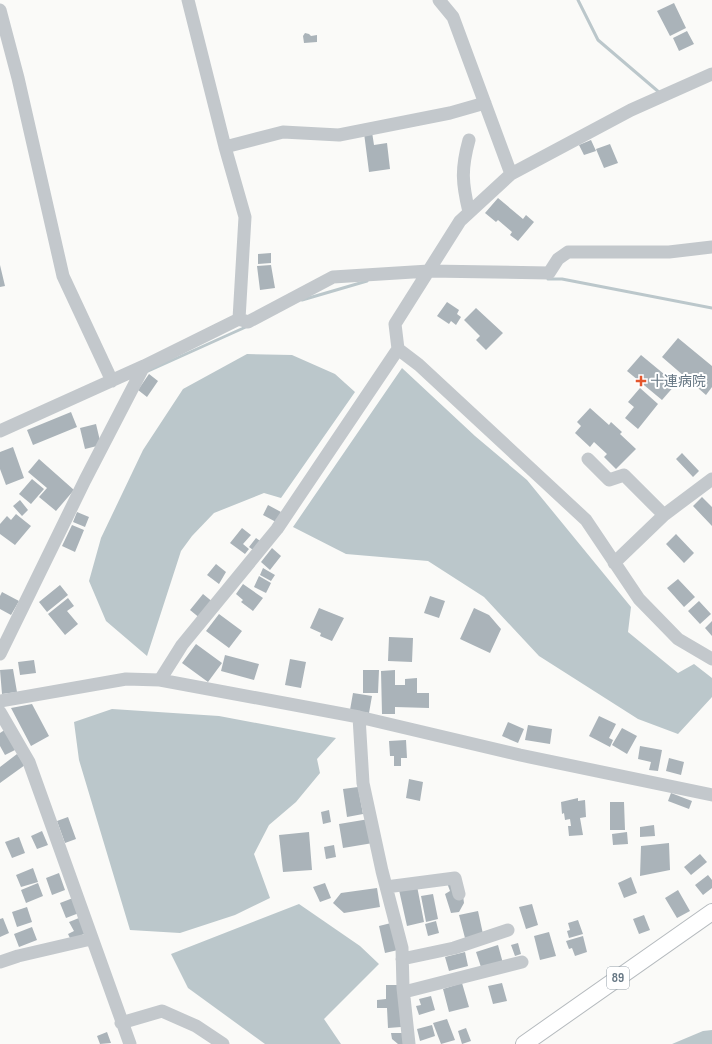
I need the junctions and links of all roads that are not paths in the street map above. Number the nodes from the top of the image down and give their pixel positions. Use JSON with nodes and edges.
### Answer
{"nodes":[{"id":1,"x":188,"y":0,"type":"edge"},
{"id":2,"x":439,"y":0,"type":"edge"},
{"id":3,"x":0,"y":10,"type":"edge"},
{"id":4,"x":712,"y":74,"type":"edge"},
{"id":5,"x":485,"y":103,"type":"junction"},
{"id":6,"x":469,"y":140,"type":"dead end"},
{"id":7,"x":225,"y":147,"type":"junction"},
{"id":8,"x":511,"y":174,"type":"junction"},
{"id":9,"x":469,"y":212,"type":"junction"},
{"id":10,"x":712,"y":247,"type":"edge"},
{"id":11,"x":429,"y":271,"type":"junction"},
{"id":12,"x":238,"y":319,"type":"junction"},
{"id":13,"x":398,"y":349,"type":"junction"},
{"id":14,"x":144,"y":366,"type":"junction"},
{"id":15,"x":112,"y":381,"type":"junction"},
{"id":16,"x":0,"y":430,"type":"edge"},
{"id":17,"x":588,"y":460,"type":"dead end"},
{"id":18,"x":712,"y":479,"type":"edge"},
{"id":19,"x":664,"y":515,"type":"junction"},
{"id":20,"x":614,"y":563,"type":"junction"},
{"id":21,"x":0,"y":654,"type":"edge"},
{"id":22,"x":712,"y":659,"type":"edge"},
{"id":23,"x":160,"y":680,"type":"junction"},
{"id":24,"x":0,"y":701,"type":"edge"},
{"id":25,"x":0,"y":712,"type":"edge"},
{"id":26,"x":359,"y":717,"type":"junction"},
{"id":27,"x":712,"y":794,"type":"edge"},
{"id":28,"x":386,"y":887,"type":"junction"},
{"id":29,"x":459,"y":894,"type":"dead end"},
{"id":30,"x":712,"y":912,"type":"edge"},
{"id":31,"x":508,"y":930,"type":"dead end"},
{"id":32,"x":91,"y":939,"type":"junction"},
{"id":33,"x":402,"y":959,"type":"junction"},
{"id":34,"x":0,"y":962,"type":"edge"},
{"id":35,"x":522,"y":962,"type":"dead end"},
{"id":36,"x":404,"y":992,"type":"junction"},
{"id":37,"x":121,"y":1023,"type":"junction"},
{"id":38,"x":130,"y":1044,"type":"edge"},
{"id":39,"x":223,"y":1044,"type":"edge"},
{"id":40,"x":409,"y":1044,"type":"edge"},
{"id":41,"x":524,"y":1044,"type":"edge"}],
"edges":[{"from":1,"to":7,"type":"street"},
{"from":2,"to":5,"type":"street"},
{"from":3,"to":15,"type":"street"},
{"from":4,"to":8,"type":"street"},
{"from":5,"to":7,"type":"street"},
{"from":5,"to":8,"type":"street"},
{"from":6,"to":9,"type":"street"},
{"from":7,"to":12,"type":"street"},
{"from":8,"to":9,"type":"street"},
{"from":9,"to":11,"type":"street"},
{"from":10,"to":11,"type":"street"},
{"from":11,"to":12,"type":"street"},
{"from":11,"to":13,"type":"street"},
{"from":12,"to":14,"type":"street"},
{"from":13,"to":20,"type":"street"},
{"from":13,"to":23,"type":"street"},
{"from":14,"to":15,"type":"street"},
{"from":14,"to":21,"type":"street"},
{"from":15,"to":16,"type":"street"},
{"from":17,"to":19,"type":"street"},
{"from":18,"to":19,"type":"street"},
{"from":19,"to":20,"type":"street"},
{"from":20,"to":22,"type":"street"},
{"from":23,"to":24,"type":"street"},
{"from":23,"to":26,"type":"street"},
{"from":25,"to":32,"type":"street"},
{"from":26,"to":27,"type":"street"},
{"from":26,"to":28,"type":"street"},
{"from":28,"to":29,"type":"street"},
{"from":28,"to":33,"type":"street"},
{"from":30,"to":41,"type":"main road","number":"89"},
{"from":31,"to":33,"type":"street"},
{"from":32,"to":34,"type":"street"},
{"from":32,"to":37,"type":"street"},
{"from":33,"to":36,"type":"street"},
{"from":35,"to":36,"type":"street"},
{"from":36,"to":40,"type":"street"},
{"from":37,"to":38,"type":"street"},
{"from":37,"to":39,"type":"street"}]}
